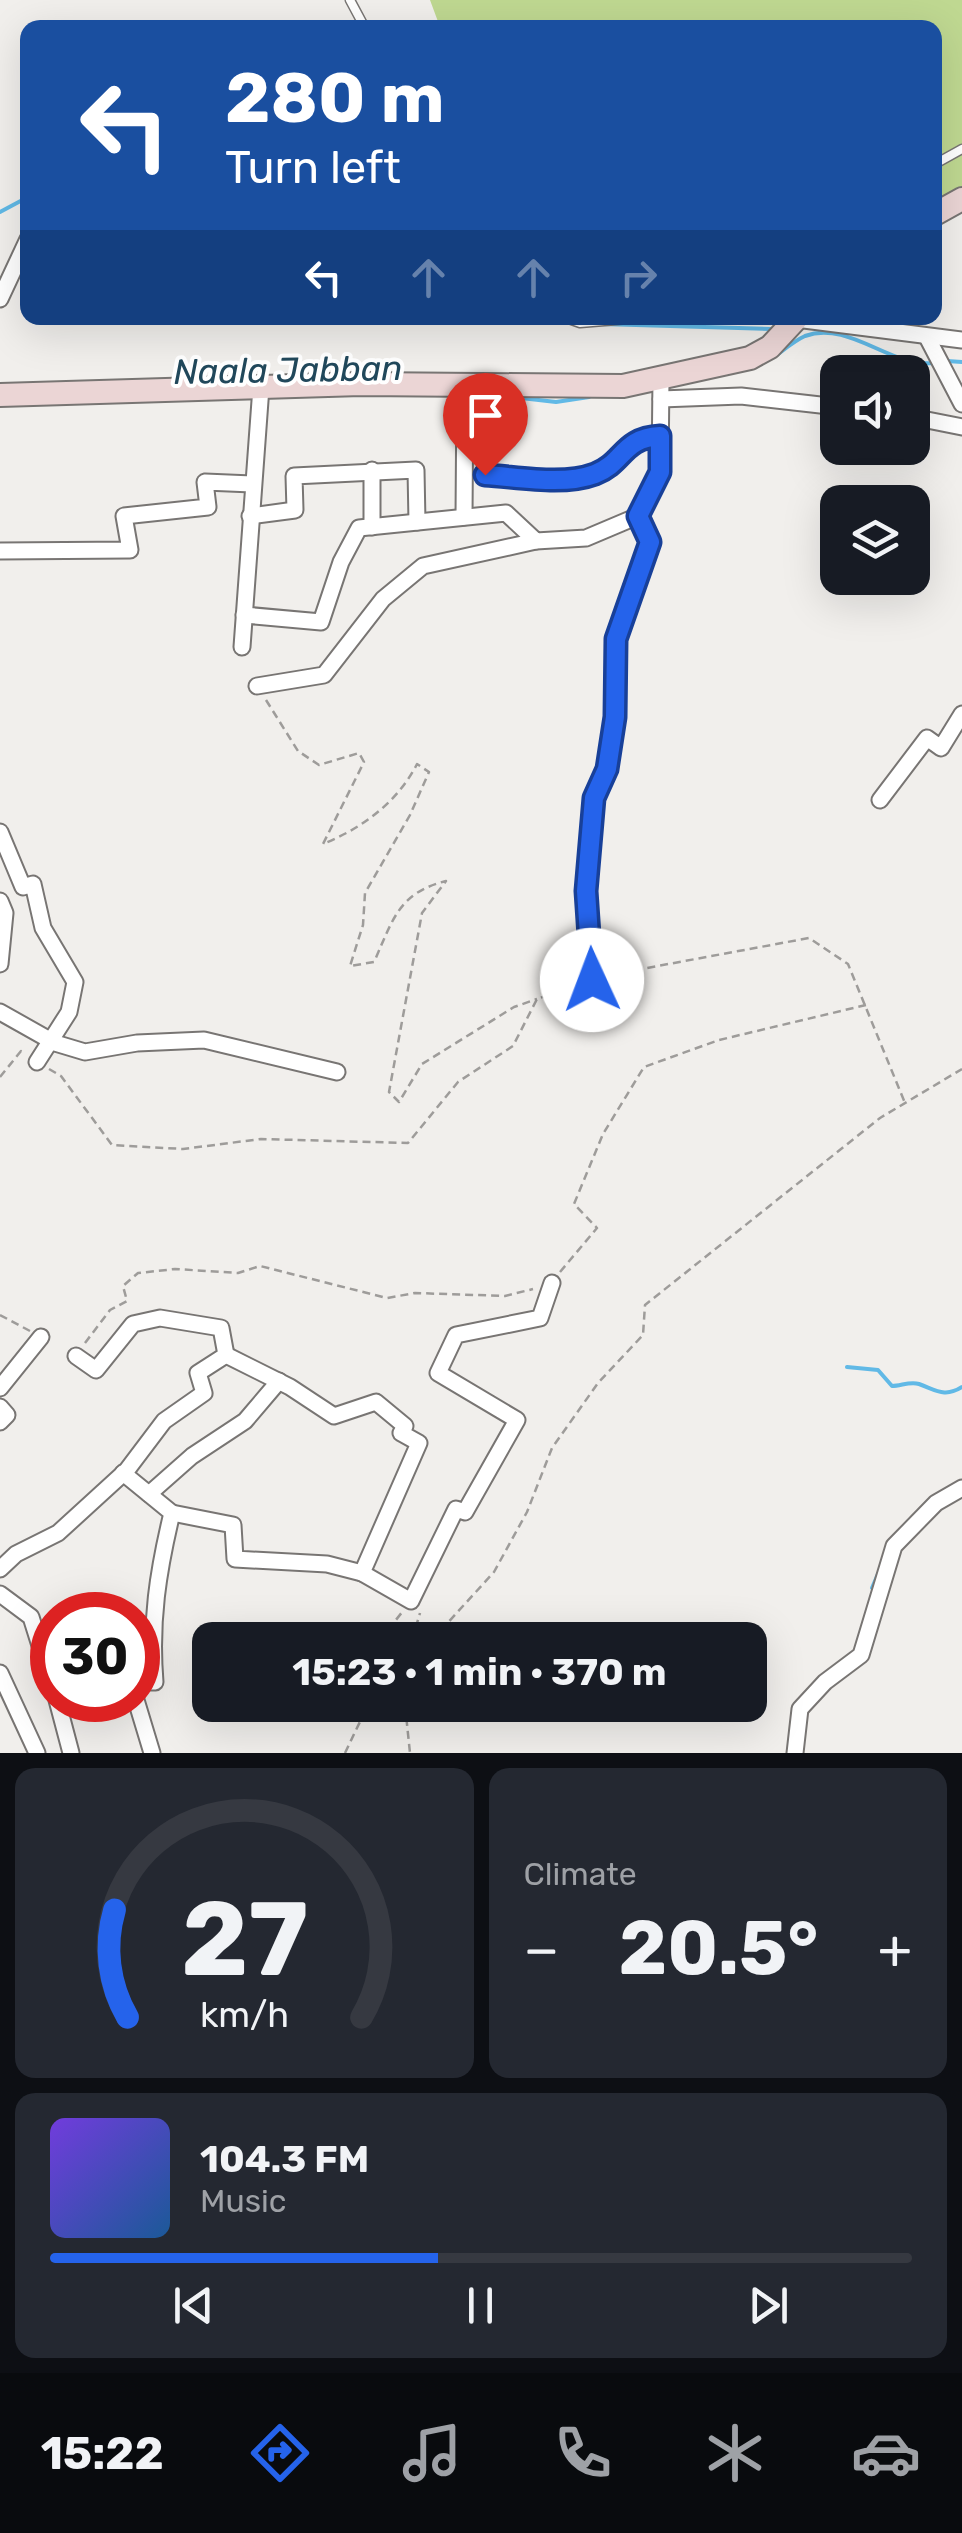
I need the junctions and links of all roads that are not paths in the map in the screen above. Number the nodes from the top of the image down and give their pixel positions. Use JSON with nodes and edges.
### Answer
{"nodes":[{"id":1,"x":20,"y":256,"type":"edge"},
{"id":2,"x":0,"y":299,"type":"edge"},
{"id":3,"x":790,"y":325,"type":"edge"},
{"id":4,"x":844,"y":325,"type":"edge"},
{"id":5,"x":927,"y":337,"type":"junction"},
{"id":6,"x":962,"y":340,"type":"edge"},
{"id":7,"x":261,"y":387,"type":"junction"},
{"id":8,"x":661,"y":389,"type":"junction"},
{"id":9,"x":465,"y":391,"type":"junction"},
{"id":10,"x":489,"y":392,"type":"junction"},
{"id":11,"x":0,"y":394,"type":"edge"},
{"id":12,"x":962,"y":404,"type":"edge"},
{"id":13,"x":820,"y":405,"type":"edge"},
{"id":14,"x":930,"y":421,"type":"edge"},
{"id":15,"x":962,"y":428,"type":"edge"},
{"id":16,"x":660,"y":436,"type":"junction"},
{"id":17,"x":372,"y":470,"type":"junction"},
{"id":18,"x":252,"y":484,"type":"junction"},
{"id":19,"x":250,"y":516,"type":"junction"},
{"id":20,"x":638,"y":516,"type":"junction"},
{"id":21,"x":464,"y":517,"type":"junction"},
{"id":22,"x":417,"y":522,"type":"junction"},
{"id":23,"x":372,"y":527,"type":"junction"},
{"id":24,"x":536,"y":541,"type":"junction"},
{"id":25,"x":0,"y":552,"type":"edge"},
{"id":26,"x":244,"y":615,"type":"junction"},
{"id":27,"x":242,"y":646,"type":"dead end"},
{"id":28,"x":257,"y":686,"type":"road end"},
{"id":29,"x":962,"y":714,"type":"edge"},
{"id":30,"x":880,"y":800,"type":"dead end"},
{"id":31,"x":0,"y":832,"type":"edge"},
{"id":32,"x":0,"y":900,"type":"edge"},
{"id":33,"x":0,"y":964,"type":"edge"},
{"id":34,"x":592,"y":980,"type":"road end"},
{"id":35,"x":0,"y":1012,"type":"edge"},
{"id":36,"x":51,"y":1040,"type":"junction"},
{"id":37,"x":37,"y":1062,"type":"road end"},
{"id":38,"x":336,"y":1072,"type":"dead end"},
{"id":39,"x":552,"y":1284,"type":"road end"},
{"id":40,"x":41,"y":1337,"type":"road end"},
{"id":41,"x":226,"y":1355,"type":"junction"},
{"id":42,"x":76,"y":1356,"type":"road end"},
{"id":43,"x":279,"y":1382,"type":"junction"},
{"id":44,"x":0,"y":1388,"type":"edge"},
{"id":45,"x":0,"y":1407,"type":"edge"},
{"id":46,"x":0,"y":1422,"type":"edge"},
{"id":47,"x":123,"y":1473,"type":"junction"},
{"id":48,"x":962,"y":1488,"type":"edge"},
{"id":49,"x":150,"y":1494,"type":"junction"},
{"id":50,"x":172,"y":1512,"type":"junction"},
{"id":51,"x":0,"y":1569,"type":"edge"},
{"id":52,"x":362,"y":1572,"type":"junction"},
{"id":53,"x":155,"y":1592,"type":"edge"},
{"id":54,"x":0,"y":1594,"type":"edge"},
{"id":55,"x":30,"y":1615,"type":"edge"},
{"id":56,"x":0,"y":1673,"type":"edge"},
{"id":57,"x":63,"y":1722,"type":"edge"},
{"id":58,"x":143,"y":1722,"type":"edge"},
{"id":59,"x":37,"y":1753,"type":"edge"},
{"id":60,"x":71,"y":1753,"type":"edge"},
{"id":61,"x":152,"y":1753,"type":"edge"},
{"id":62,"x":795,"y":1753,"type":"edge"}],
"edges":[{"from":1,"to":2,"type":"street"},
{"from":3,"to":8,"type":"main road"},
{"from":4,"to":5,"type":"street"},
{"from":5,"to":6,"type":"street"},
{"from":5,"to":12,"type":"street"},
{"from":7,"to":9,"type":"main road"},
{"from":7,"to":11,"type":"main road"},
{"from":7,"to":18,"type":"street"},
{"from":8,"to":10,"type":"main road"},
{"from":8,"to":13,"type":"street"},
{"from":8,"to":16,"type":"street"},
{"from":9,"to":10,"type":"main road"},
{"from":9,"to":21,"type":"street"},
{"from":10,"to":16,"type":"street"},
{"from":14,"to":15,"type":"street"},
{"from":16,"to":20,"type":"street"},
{"from":17,"to":19,"type":"street"},
{"from":17,"to":22,"type":"street"},
{"from":17,"to":23,"type":"street"},
{"from":18,"to":19,"type":"street"},
{"from":18,"to":25,"type":"street"},
{"from":19,"to":26,"type":"street"},
{"from":20,"to":24,"type":"street"},
{"from":20,"to":34,"type":"street"},
{"from":21,"to":22,"type":"street"},
{"from":21,"to":24,"type":"street"},
{"from":22,"to":23,"type":"street"},
{"from":23,"to":26,"type":"street"},
{"from":24,"to":28,"type":"street"},
{"from":26,"to":27,"type":"street"},
{"from":29,"to":30,"type":"street"},
{"from":31,"to":36,"type":"street"},
{"from":32,"to":33,"type":"street"},
{"from":35,"to":36,"type":"street"},
{"from":36,"to":37,"type":"street"},
{"from":36,"to":38,"type":"street"},
{"from":39,"to":52,"type":"street"},
{"from":40,"to":44,"type":"street"},
{"from":41,"to":42,"type":"street"},
{"from":41,"to":43,"type":"street"},
{"from":41,"to":47,"type":"street"},
{"from":43,"to":49,"type":"street"},
{"from":43,"to":52,"type":"street"},
{"from":45,"to":46,"type":"street"},
{"from":47,"to":49,"type":"street"},
{"from":47,"to":51,"type":"street"},
{"from":48,"to":62,"type":"street"},
{"from":49,"to":50,"type":"street"},
{"from":50,"to":52,"type":"street"},
{"from":50,"to":53,"type":"street"},
{"from":54,"to":55,"type":"street"},
{"from":56,"to":59,"type":"street"},
{"from":57,"to":60,"type":"street"},
{"from":58,"to":61,"type":"street"}]}
